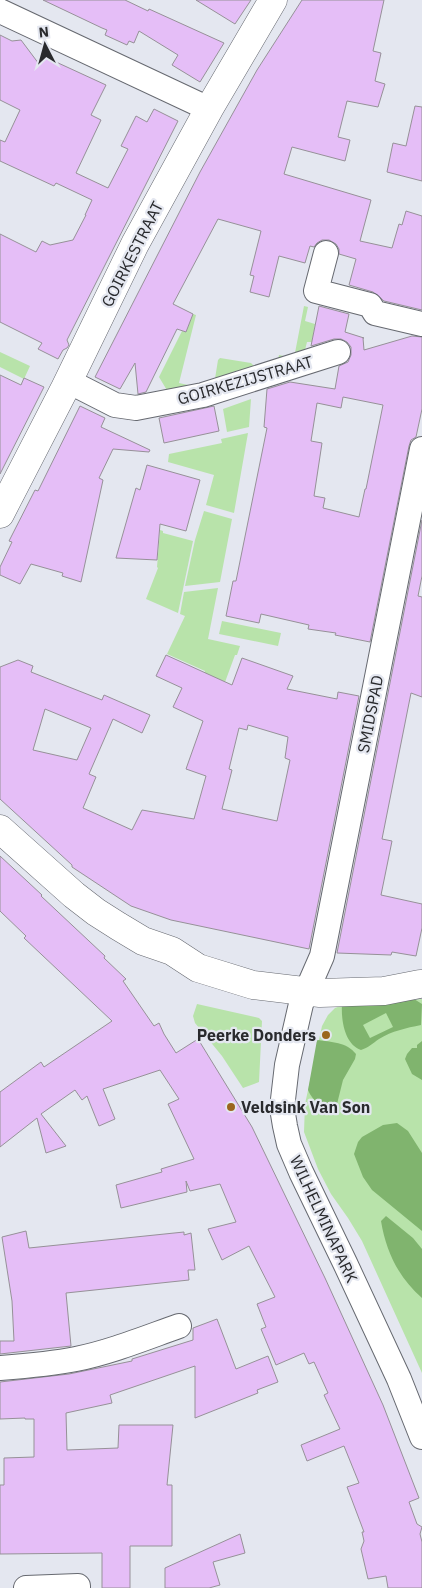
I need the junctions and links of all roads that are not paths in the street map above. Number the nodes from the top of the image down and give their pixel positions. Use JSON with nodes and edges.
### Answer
{"nodes":[{"id":1,"x":273,"y":0,"type":"edge"},
{"id":2,"x":0,"y":12,"type":"edge"},
{"id":3,"x":209,"y":109,"type":"junction"},
{"id":4,"x":326,"y":253,"type":"dead end"},
{"id":5,"x":422,"y":324,"type":"edge"},
{"id":6,"x":338,"y":352,"type":"dead end"},
{"id":7,"x":68,"y":381,"type":"junction"},
{"id":8,"x":422,"y":449,"type":"edge"},
{"id":9,"x":0,"y":514,"type":"edge"},
{"id":10,"x":0,"y":829,"type":"edge"},
{"id":11,"x":421,"y":984,"type":"edge"},
{"id":12,"x":310,"y":985,"type":"junction"},
{"id":13,"x":179,"y":1326,"type":"dead end"},
{"id":14,"x":0,"y":1368,"type":"edge"},
{"id":15,"x":422,"y":1437,"type":"edge"},
{"id":16,"x":26,"y":1588,"type":"edge"},
{"id":17,"x":78,"y":1588,"type":"edge"}],
"edges":[{"from":1,"to":3,"type":"street","name":"GOIRKESTRAAT"},
{"from":2,"to":3,"type":"street"},
{"from":3,"to":7,"type":"street","name":"GOIRKESTRAAT"},
{"from":4,"to":5,"type":"street"},
{"from":6,"to":7,"type":"street","name":"GOIRKEZIJSTRAAT"},
{"from":7,"to":9,"type":"street","name":"GOIRKESTRAAT"},
{"from":8,"to":12,"type":"street","name":"SMIDSPAD"},
{"from":10,"to":12,"type":"street"},
{"from":11,"to":12,"type":"street"},
{"from":12,"to":15,"type":"street","name":"WILHELMINAPARK"},
{"from":13,"to":14,"type":"street"},
{"from":16,"to":17,"type":"street"}]}
